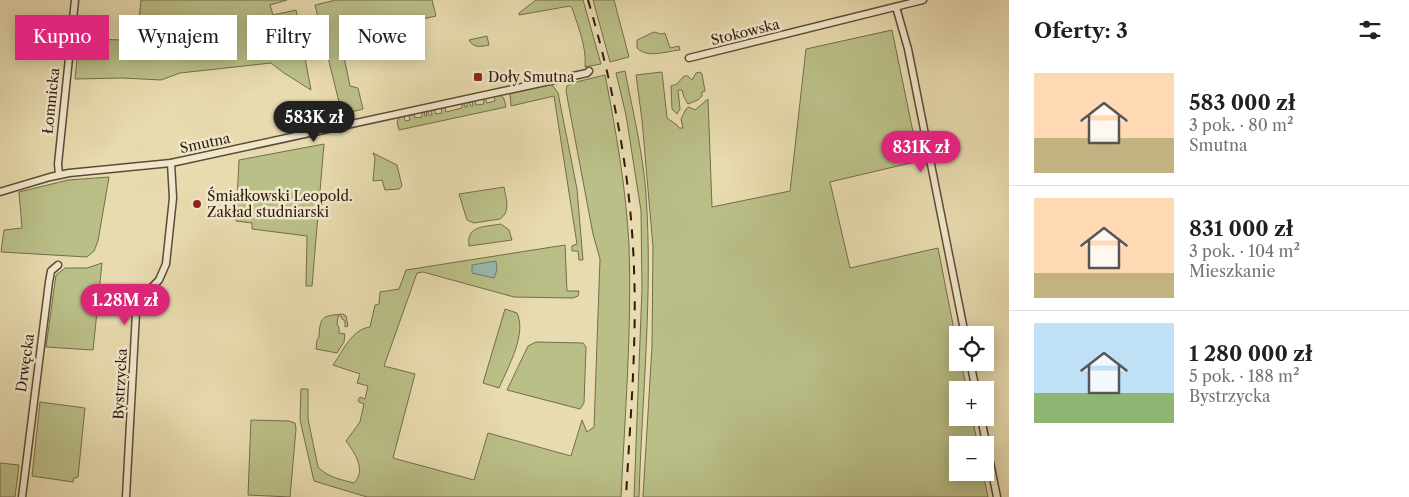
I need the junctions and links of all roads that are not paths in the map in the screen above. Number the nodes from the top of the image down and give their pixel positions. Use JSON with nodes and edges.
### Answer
{"nodes":[{"id":1,"x":75,"y":0,"type":"edge"},
{"id":2,"x":923,"y":0,"type":"edge"},
{"id":3,"x":896,"y":7,"type":"junction"},
{"id":4,"x":689,"y":58,"type":"dead end"},
{"id":5,"x":589,"y":71,"type":"dead end"},
{"id":6,"x":171,"y":163,"type":"junction"},
{"id":7,"x":59,"y":175,"type":"junction"},
{"id":8,"x":0,"y":192,"type":"edge"},
{"id":9,"x":58,"y":265,"type":"dead end"},
{"id":10,"x":962,"y":326,"type":"edge"},
{"id":11,"x":983,"y":426,"type":"edge"},
{"id":12,"x":22,"y":497,"type":"edge"},
{"id":13,"x":126,"y":497,"type":"edge"},
{"id":14,"x":998,"y":497,"type":"edge"}],
"edges":[{"from":1,"to":7,"type":"street","name":"Łomnicka"},
{"from":2,"to":3,"type":"street","name":"Stokowska"},
{"from":3,"to":4,"type":"street","name":"Stokowska"},
{"from":3,"to":10,"type":"street"},
{"from":5,"to":6,"type":"street","name":"Smutna"},
{"from":6,"to":7,"type":"street","name":"Smutna"},
{"from":6,"to":13,"type":"street","name":"Bystrzycka"},
{"from":7,"to":8,"type":"street","name":"Smutna"},
{"from":9,"to":12,"type":"street","name":"Drwęcka"},
{"from":11,"to":14,"type":"street"}]}
